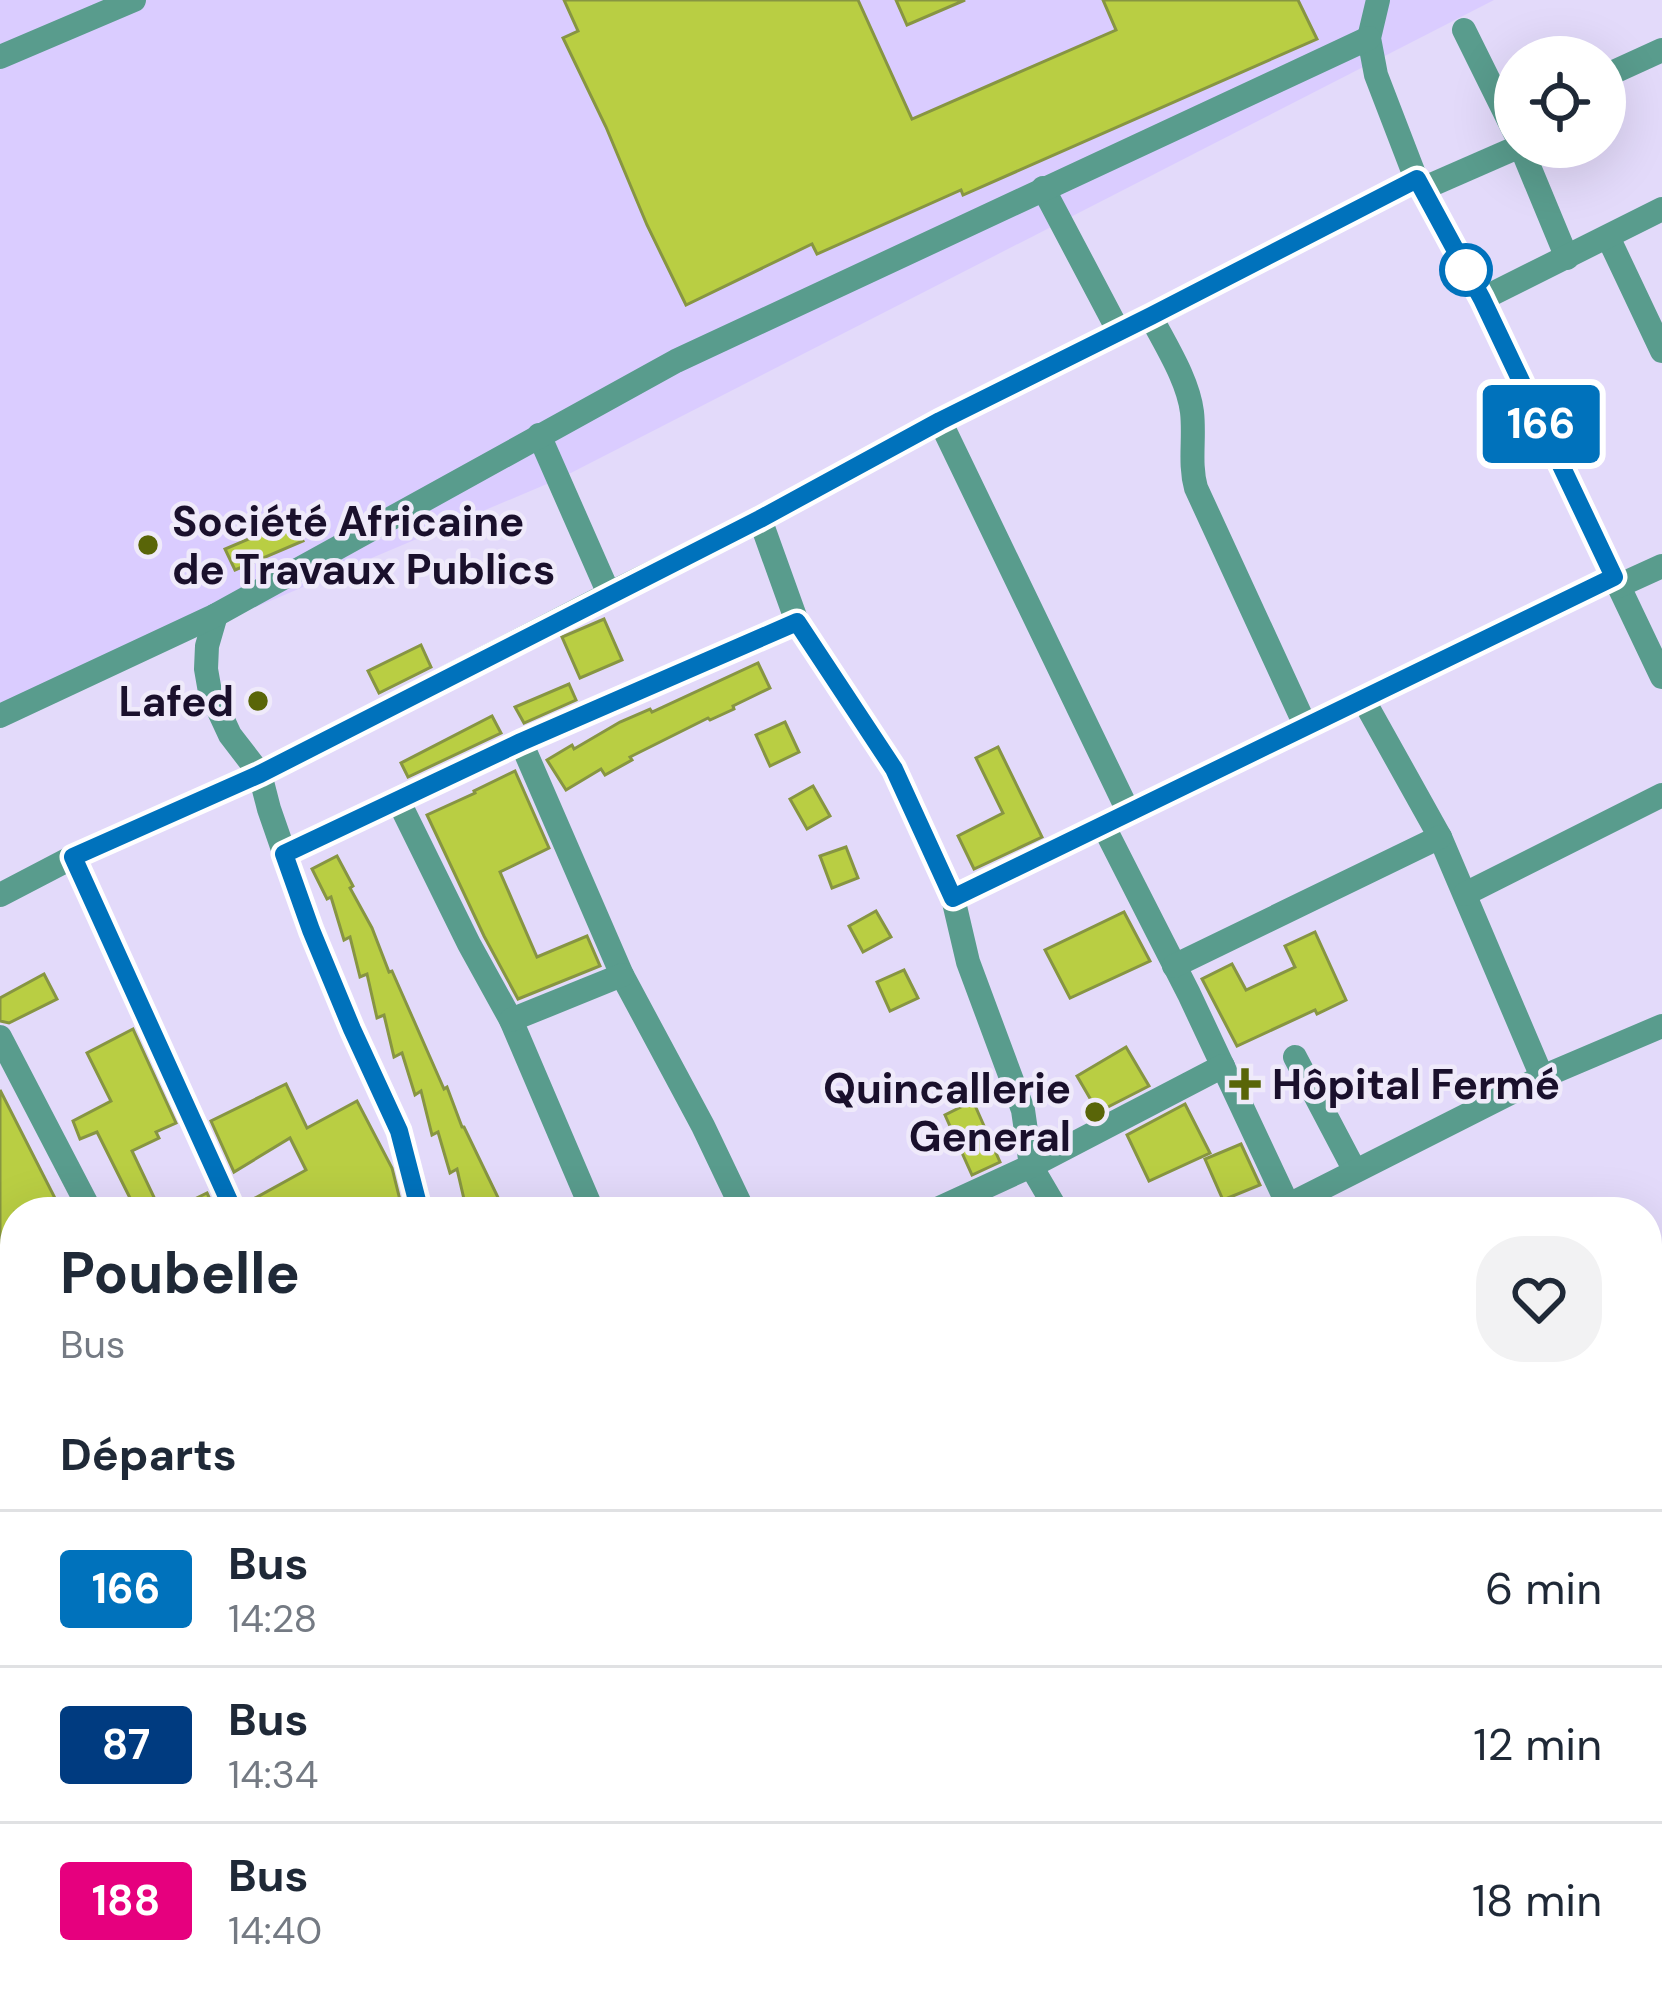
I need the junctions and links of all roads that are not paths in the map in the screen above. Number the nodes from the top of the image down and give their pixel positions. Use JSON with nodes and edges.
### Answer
{"nodes":[{"id":1,"x":134,"y":0,"type":"edge"},
{"id":2,"x":1378,"y":0,"type":"edge"},
{"id":3,"x":1464,"y":30,"type":"dead end"},
{"id":4,"x":1370,"y":38,"type":"junction"},
{"id":5,"x":1662,"y":50,"type":"edge"},
{"id":6,"x":0,"y":57,"type":"edge"},
{"id":7,"x":1626,"y":66,"type":"edge"},
{"id":8,"x":1494,"y":90,"type":"edge"},
{"id":9,"x":1494,"y":145,"type":"edge"},
{"id":10,"x":1530,"y":168,"type":"edge"},
{"id":11,"x":1419,"y":184,"type":"junction"},
{"id":12,"x":1043,"y":188,"type":"junction"},
{"id":13,"x":1662,"y":209,"type":"edge"},
{"id":14,"x":1608,"y":237,"type":"junction"},
{"id":15,"x":1567,"y":258,"type":"junction"},
{"id":16,"x":1482,"y":299,"type":"junction"},
{"id":17,"x":1151,"y":316,"type":"junction"},
{"id":18,"x":1119,"y":332,"type":"junction"},
{"id":19,"x":1662,"y":351,"type":"edge"},
{"id":20,"x":940,"y":421,"type":"junction"},
{"id":21,"x":539,"y":435,"type":"junction"},
{"id":22,"x":760,"y":519,"type":"junction"},
{"id":23,"x":1662,"y":566,"type":"edge"},
{"id":24,"x":1616,"y":582,"type":"junction"},
{"id":25,"x":609,"y":594,"type":"junction"},
{"id":26,"x":216,"y":615,"type":"junction"},
{"id":27,"x":797,"y":622,"type":"junction"},
{"id":28,"x":1662,"y":677,"type":"edge"},
{"id":29,"x":1363,"y":699,"type":"junction"},
{"id":30,"x":0,"y":716,"type":"edge"},
{"id":31,"x":1306,"y":727,"type":"junction"},
{"id":32,"x":521,"y":742,"type":"junction"},
{"id":33,"x":260,"y":774,"type":"junction"},
{"id":34,"x":1662,"y":795,"type":"edge"},
{"id":35,"x":398,"y":800,"type":"junction"},
{"id":36,"x":1129,"y":812,"type":"junction"},
{"id":37,"x":1103,"y":825,"type":"junction"},
{"id":38,"x":1440,"y":837,"type":"junction"},
{"id":39,"x":284,"y":854,"type":"junction"},
{"id":40,"x":73,"y":857,"type":"junction"},
{"id":41,"x":1465,"y":894,"type":"junction"},
{"id":42,"x":0,"y":895,"type":"edge"},
{"id":43,"x":953,"y":898,"type":"junction"},
{"id":44,"x":1174,"y":966,"type":"junction"},
{"id":45,"x":622,"y":975,"type":"junction"},
{"id":46,"x":511,"y":1020,"type":"junction"},
{"id":47,"x":1662,"y":1026,"type":"edge"},
{"id":48,"x":0,"y":1037,"type":"edge"},
{"id":49,"x":1295,"y":1057,"type":"dead end"},
{"id":50,"x":1222,"y":1066,"type":"junction"},
{"id":51,"x":1542,"y":1077,"type":"junction"},
{"id":52,"x":1031,"y":1166,"type":"junction"},
{"id":53,"x":1355,"y":1171,"type":"junction"},
{"id":54,"x":83,"y":1197,"type":"edge"},
{"id":55,"x":227,"y":1197,"type":"edge"},
{"id":56,"x":416,"y":1197,"type":"edge"},
{"id":57,"x":587,"y":1197,"type":"edge"},
{"id":58,"x":737,"y":1197,"type":"edge"},
{"id":59,"x":964,"y":1197,"type":"edge"},
{"id":60,"x":1049,"y":1197,"type":"edge"},
{"id":61,"x":1276,"y":1197,"type":"edge"},
{"id":62,"x":1304,"y":1197,"type":"edge"}],
"edges":[{"from":1,"to":6,"type":"street"},
{"from":2,"to":4,"type":"street"},
{"from":3,"to":8,"type":"street"},
{"from":4,"to":11,"type":"street"},
{"from":4,"to":12,"type":"street"},
{"from":5,"to":7,"type":"street"},
{"from":9,"to":11,"type":"street"},
{"from":10,"to":15,"type":"street"},
{"from":11,"to":16,"type":"street"},
{"from":11,"to":17,"type":"street"},
{"from":12,"to":18,"type":"street"},
{"from":12,"to":21,"type":"street"},
{"from":13,"to":14,"type":"street"},
{"from":14,"to":15,"type":"street"},
{"from":14,"to":19,"type":"street"},
{"from":15,"to":16,"type":"street"},
{"from":16,"to":24,"type":"street"},
{"from":17,"to":18,"type":"street"},
{"from":17,"to":31,"type":"street"},
{"from":18,"to":20,"type":"street"},
{"from":20,"to":22,"type":"street"},
{"from":20,"to":36,"type":"street"},
{"from":21,"to":25,"type":"street"},
{"from":21,"to":26,"type":"street"},
{"from":22,"to":25,"type":"street"},
{"from":22,"to":27,"type":"street"},
{"from":23,"to":24,"type":"street"},
{"from":24,"to":28,"type":"street"},
{"from":24,"to":29,"type":"street"},
{"from":25,"to":33,"type":"street"},
{"from":26,"to":30,"type":"street"},
{"from":26,"to":33,"type":"street"},
{"from":27,"to":32,"type":"street"},
{"from":27,"to":43,"type":"street"},
{"from":29,"to":31,"type":"street"},
{"from":29,"to":38,"type":"street"},
{"from":31,"to":36,"type":"street"},
{"from":32,"to":35,"type":"street"},
{"from":32,"to":45,"type":"street"},
{"from":33,"to":39,"type":"street"},
{"from":33,"to":40,"type":"street"},
{"from":34,"to":41,"type":"street"},
{"from":35,"to":39,"type":"street"},
{"from":35,"to":46,"type":"street"},
{"from":36,"to":37,"type":"street"},
{"from":37,"to":43,"type":"street"},
{"from":37,"to":44,"type":"street"},
{"from":38,"to":41,"type":"street"},
{"from":38,"to":44,"type":"street"},
{"from":39,"to":56,"type":"street"},
{"from":40,"to":42,"type":"street"},
{"from":40,"to":55,"type":"street"},
{"from":41,"to":51,"type":"street"},
{"from":43,"to":52,"type":"street"},
{"from":44,"to":50,"type":"street"},
{"from":45,"to":46,"type":"street"},
{"from":45,"to":58,"type":"street"},
{"from":46,"to":57,"type":"street"},
{"from":47,"to":51,"type":"street"},
{"from":48,"to":54,"type":"street"},
{"from":49,"to":53,"type":"street"},
{"from":50,"to":52,"type":"street"},
{"from":50,"to":61,"type":"street"},
{"from":51,"to":53,"type":"street"},
{"from":52,"to":59,"type":"street"},
{"from":52,"to":60,"type":"street"},
{"from":53,"to":62,"type":"street"}]}
